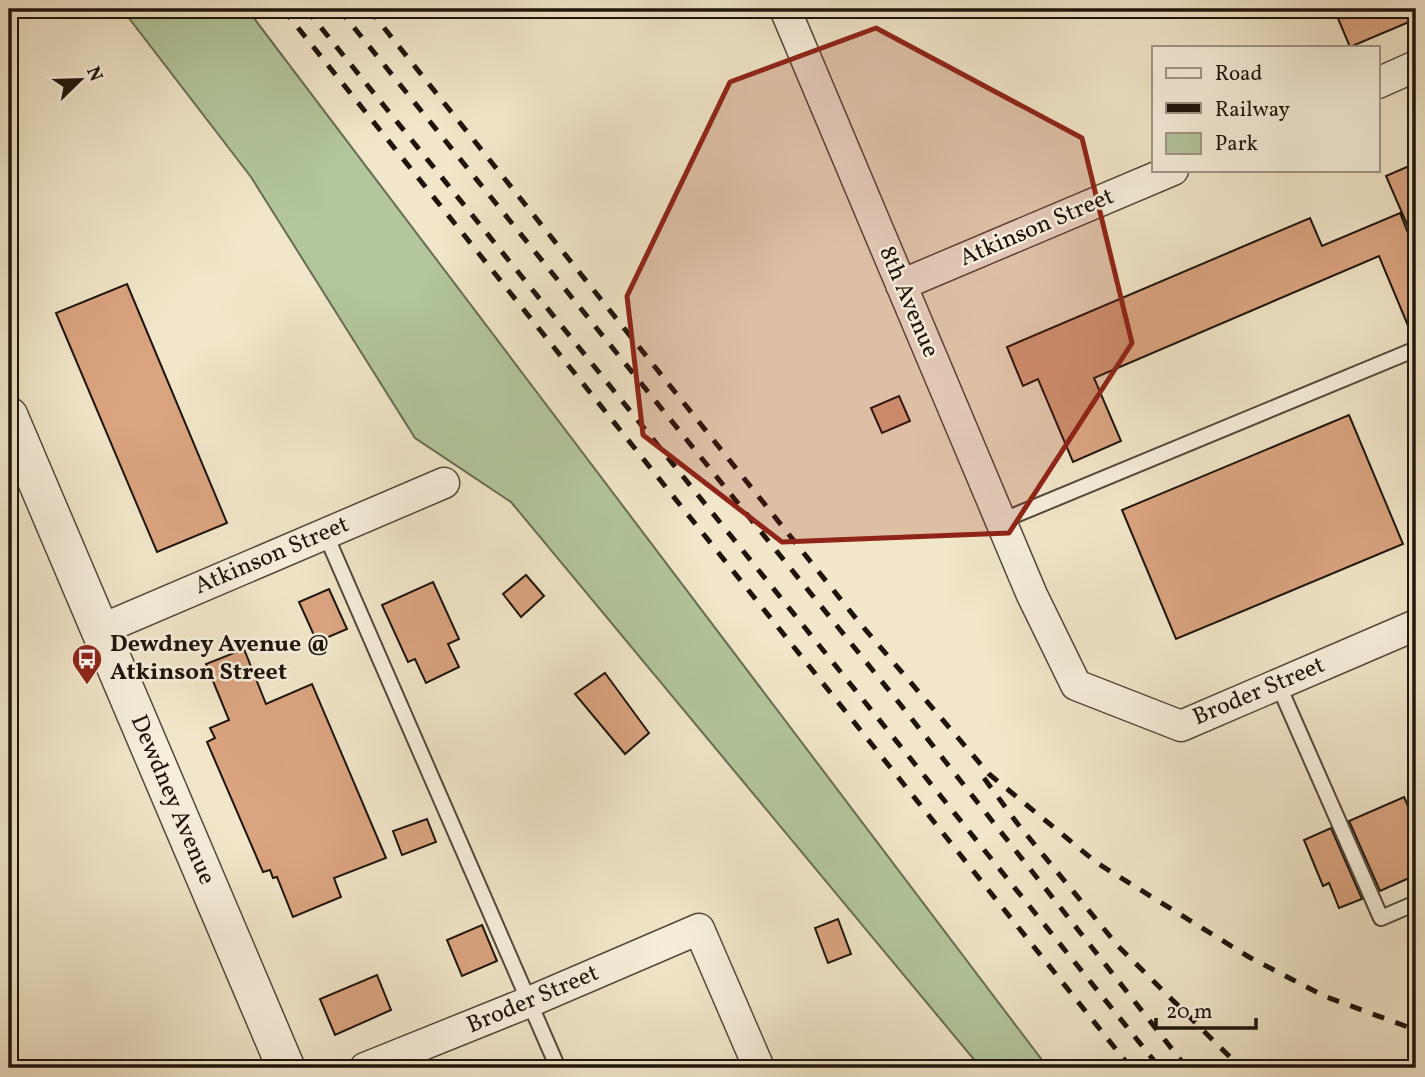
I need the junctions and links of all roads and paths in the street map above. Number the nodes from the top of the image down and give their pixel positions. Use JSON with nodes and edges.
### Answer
{"nodes":[{"id":1,"x":785,"y":9,"type":"edge"},
{"id":2,"x":1416,"y":66,"type":"edge"},
{"id":3,"x":1380,"y":82,"type":"edge"},
{"id":4,"x":1168,"y":172,"type":"edge"},
{"id":5,"x":901,"y":285,"type":"junction"},
{"id":6,"x":1416,"y":349,"type":"edge"},
{"id":7,"x":9,"y":415,"type":"edge"},
{"id":8,"x":444,"y":483,"type":"dead end"},
{"id":9,"x":1001,"y":521,"type":"junction"},
{"id":10,"x":325,"y":533,"type":"junction"},
{"id":11,"x":1032,"y":595,"type":"joint"},
{"id":12,"x":1416,"y":625,"type":"edge"},
{"id":13,"x":100,"y":629,"type":"junction"},
{"id":14,"x":1278,"y":684,"type":"junction"},
{"id":15,"x":1416,"y":904,"type":"edge"},
{"id":16,"x":529,"y":1002,"type":"junction"},
{"id":17,"x":286,"y":1068,"type":"edge"},
{"id":18,"x":365,"y":1068,"type":"edge"},
{"id":19,"x":558,"y":1068,"type":"edge"},
{"id":20,"x":759,"y":1068,"type":"edge"}],
"edges":[{"from":1,"to":5,"type":"street","name":"8th Avenue"},
{"from":2,"to":3,"type":"street"},
{"from":4,"to":5,"type":"street","name":"Atkinson Street"},
{"from":5,"to":9,"type":"street","name":"8th Avenue"},
{"from":6,"to":9,"type":"lane"},
{"from":7,"to":13,"type":"street","name":"Dewdney Avenue"},
{"from":8,"to":10,"type":"street","name":"Atkinson Street"},
{"from":9,"to":11,"type":"street","name":"8th Avenue"},
{"from":10,"to":13,"type":"street","name":"Atkinson Street"},
{"from":10,"to":16,"type":"lane"},
{"from":11,"to":14,"type":"street","name":"Broder Street"},
{"from":12,"to":14,"type":"street","name":"Broder Street"},
{"from":13,"to":17,"type":"street","name":"Dewdney Avenue"},
{"from":14,"to":15,"type":"lane"},
{"from":16,"to":18,"type":"street","name":"Broder Street"},
{"from":16,"to":19,"type":"lane"},
{"from":16,"to":20,"type":"street","name":"Broder Street"}]}
